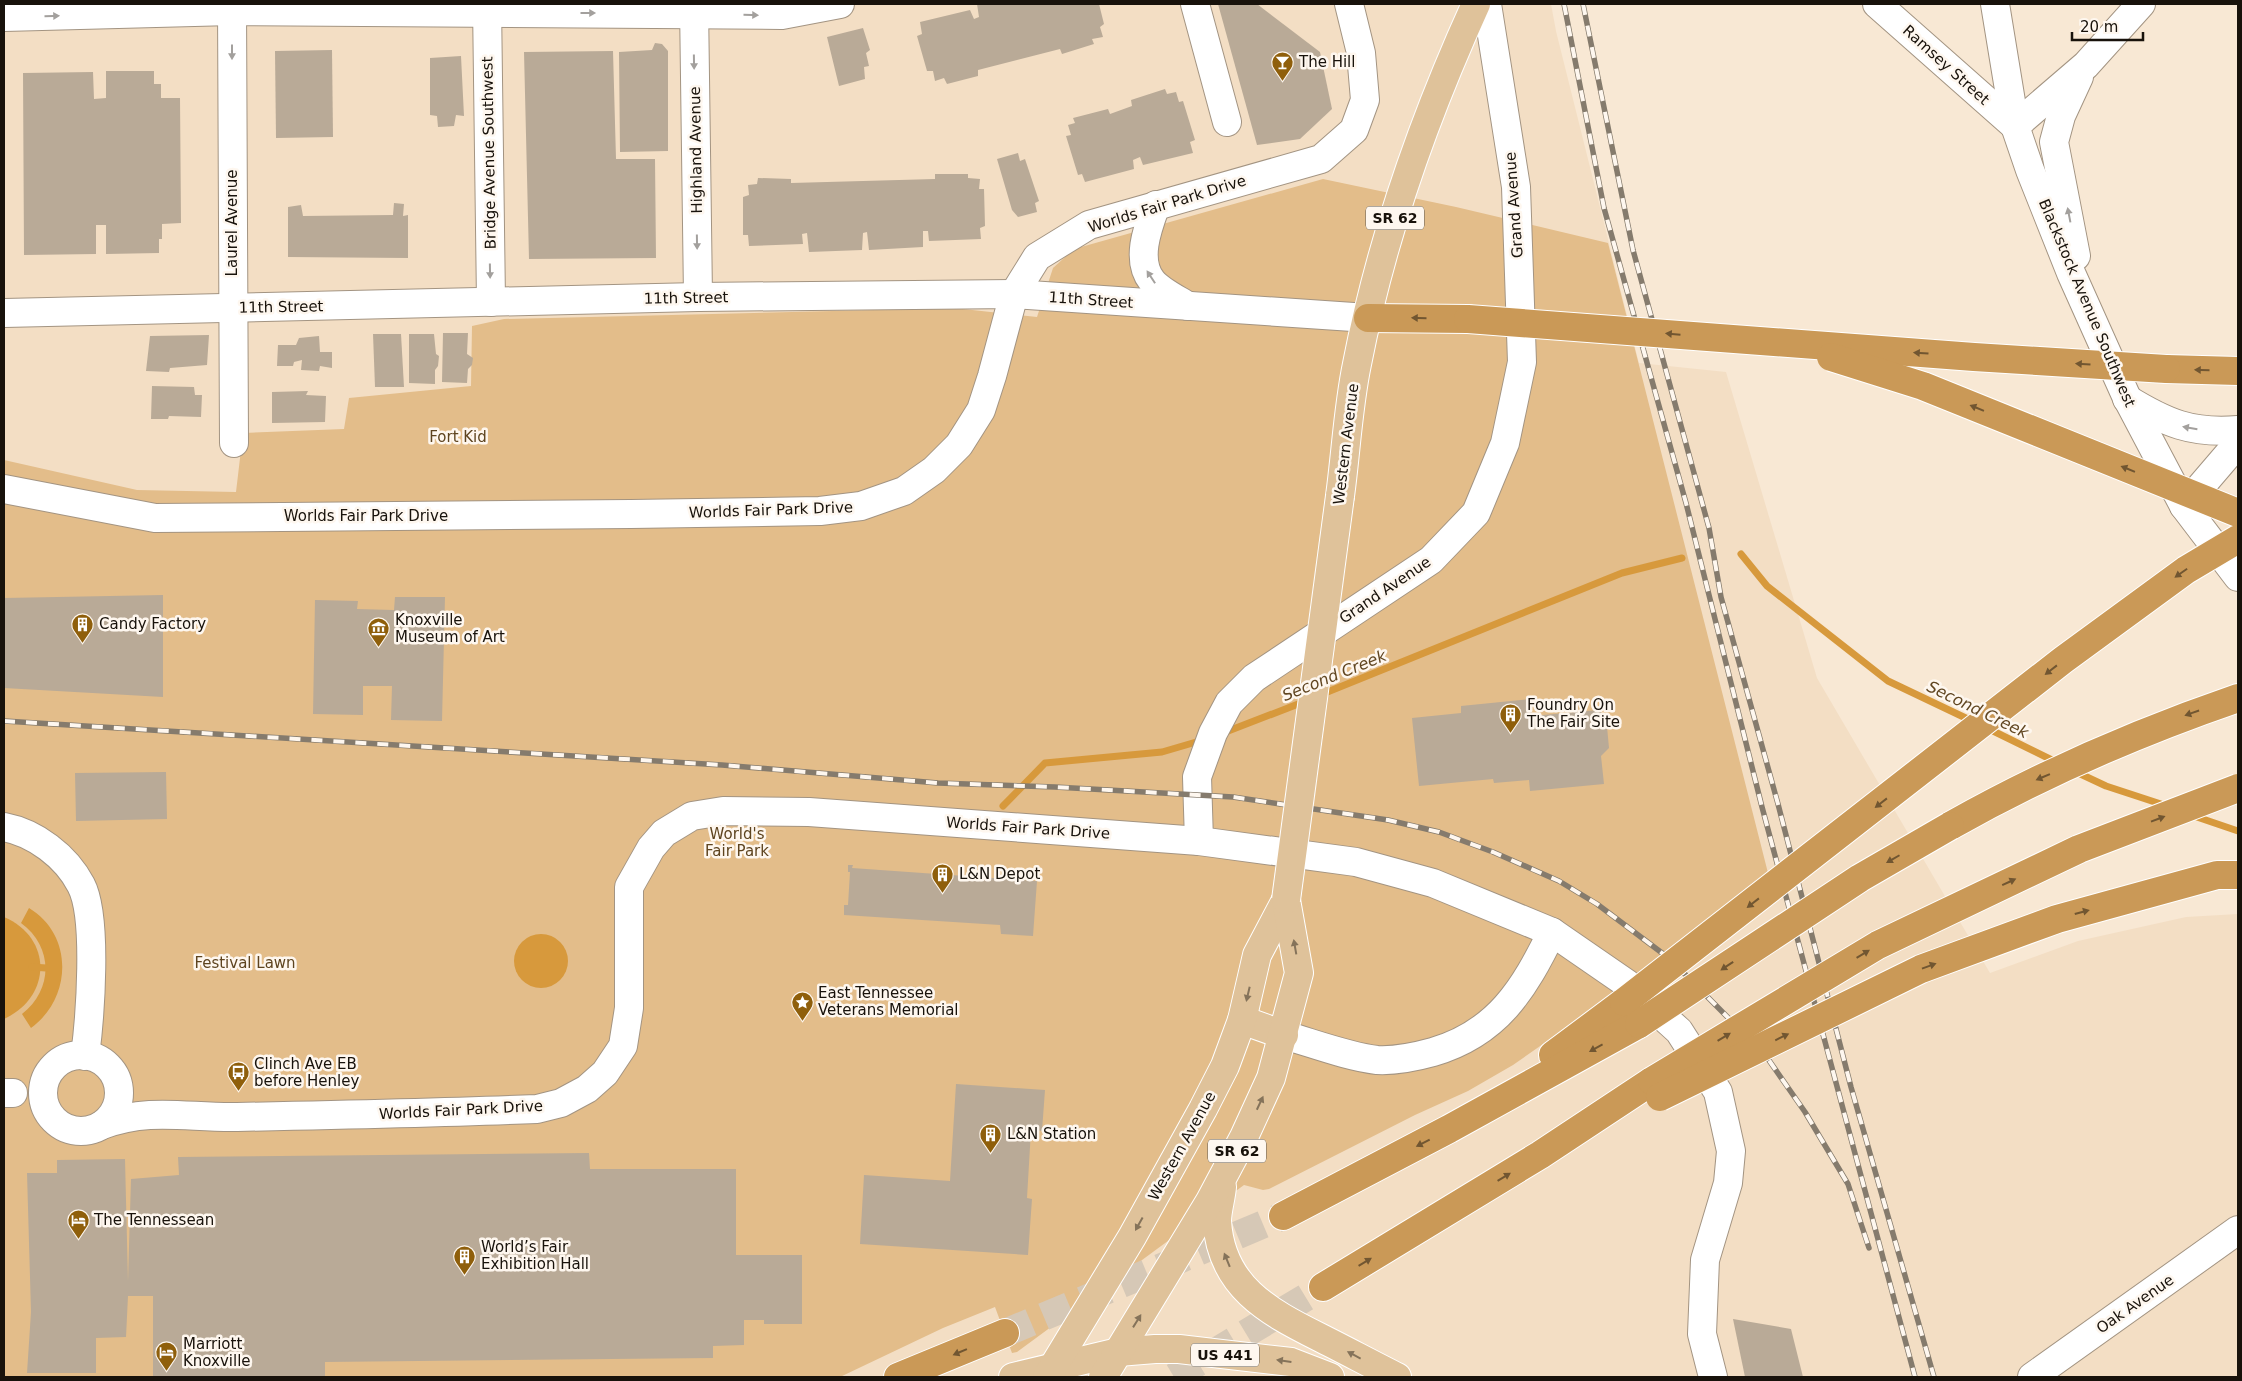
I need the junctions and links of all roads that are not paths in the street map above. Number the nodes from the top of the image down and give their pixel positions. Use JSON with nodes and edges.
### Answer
{"nodes":[{"id":1,"x":840,"y":4,"type":"edge"},
{"id":2,"x":1195,"y":4,"type":"edge"},
{"id":3,"x":1350,"y":4,"type":"edge"},
{"id":4,"x":1476,"y":4,"type":"edge"},
{"id":5,"x":1487,"y":4,"type":"edge"},
{"id":6,"x":1877,"y":4,"type":"edge"},
{"id":7,"x":1995,"y":4,"type":"edge"},
{"id":8,"x":2141,"y":4,"type":"edge"},
{"id":9,"x":232,"y":7,"type":"edge"},
{"id":10,"x":487,"y":8,"type":"edge"},
{"id":11,"x":694,"y":9,"type":"edge"},
{"id":12,"x":4,"y":17,"type":"edge"},
{"id":13,"x":2086,"y":65,"type":"junction"},
{"id":14,"x":1227,"y":122,"type":"dead end"},
{"id":15,"x":2015,"y":126,"type":"junction"},
{"id":16,"x":1156,"y":205,"type":"junction"},
{"id":17,"x":1014,"y":294,"type":"junction"},
{"id":18,"x":698,"y":297,"type":"junction"},
{"id":19,"x":2082,"y":298,"type":"junction"},
{"id":20,"x":490,"y":302,"type":"junction"},
{"id":21,"x":1188,"y":307,"type":"junction"},
{"id":22,"x":232,"y":309,"type":"junction"},
{"id":23,"x":4,"y":313,"type":"edge"},
{"id":24,"x":1368,"y":318,"type":"junction"},
{"id":25,"x":1721,"y":338,"type":"junction"},
{"id":26,"x":2238,"y":371,"type":"edge"},
{"id":27,"x":2127,"y":398,"type":"junction"},
{"id":28,"x":2238,"y":430,"type":"edge"},
{"id":29,"x":234,"y":443,"type":"dead end"},
{"id":30,"x":2238,"y":443,"type":"edge"},
{"id":31,"x":4,"y":490,"type":"edge"},
{"id":32,"x":2184,"y":506,"type":"junction"},
{"id":33,"x":2238,"y":513,"type":"edge"},
{"id":34,"x":2238,"y":539,"type":"edge"},
{"id":35,"x":2238,"y":577,"type":"edge"},
{"id":36,"x":2238,"y":698,"type":"edge"},
{"id":37,"x":2238,"y":788,"type":"edge"},
{"id":38,"x":4,"y":827,"type":"edge"},
{"id":39,"x":1199,"y":841,"type":"junction"},
{"id":40,"x":2238,"y":875,"type":"edge"},
{"id":41,"x":1286,"y":900,"type":"junction"},
{"id":42,"x":1552,"y":932,"type":"junction"},
{"id":43,"x":1632,"y":1013,"type":"junction"},
{"id":44,"x":1242,"y":1020,"type":"junction"},
{"id":45,"x":1284,"y":1035,"type":"junction"},
{"id":46,"x":85,"y":1056,"type":"junction"},
{"id":47,"x":111,"y":1070,"type":"junction"},
{"id":48,"x":1656,"y":1089,"type":"junction"},
{"id":49,"x":178,"y":1115,"type":"junction"},
{"id":50,"x":102,"y":1125,"type":"junction"},
{"id":51,"x":1244,"y":1137,"type":"junction"},
{"id":52,"x":1283,"y":1216,"type":"tunnel mouth"},
{"id":53,"x":2238,"y":1230,"type":"edge"},
{"id":54,"x":1323,"y":1287,"type":"tunnel mouth"},
{"id":55,"x":1005,"y":1333,"type":"tunnel mouth"},
{"id":56,"x":1118,"y":1352,"type":"junction"},
{"id":57,"x":1050,"y":1372,"type":"edge"},
{"id":58,"x":898,"y":1377,"type":"edge"},
{"id":59,"x":1013,"y":1377,"type":"edge"},
{"id":60,"x":1102,"y":1377,"type":"edge"},
{"id":61,"x":1330,"y":1377,"type":"edge"},
{"id":62,"x":1397,"y":1377,"type":"edge"},
{"id":63,"x":1713,"y":1377,"type":"edge"},
{"id":64,"x":2032,"y":1377,"type":"edge"}],
"edges":[{"from":11,"to":1,"type":"street","one_way":true},
{"from":2,"to":14,"type":"street"},
{"from":3,"to":16,"type":"street","name":"Worlds Fair Park Drive"},
{"from":4,"to":24,"type":"main road","name":"Western Avenue","number":"SR 62"},
{"from":5,"to":39,"type":"street","name":"Grand Avenue"},
{"from":6,"to":15,"type":"street","name":"Ramsey Street"},
{"from":7,"to":15,"type":"street","name":"Blackstock Avenue Southwest"},
{"from":8,"to":13,"type":"street"},
{"from":9,"to":10,"type":"street"},
{"from":12,"to":9,"type":"street","one_way":true},
{"from":9,"to":22,"type":"street","name":"Laurel Avenue","one_way":true},
{"from":10,"to":11,"type":"street","one_way":true},
{"from":10,"to":20,"type":"street","name":"Bridge Avenue Southwest","one_way":true},
{"from":11,"to":18,"type":"street","name":"Highland Avenue","one_way":true},
{"from":13,"to":15,"type":"street"},
{"from":19,"to":13,"type":"street","one_way":true},
{"from":15,"to":19,"type":"street","name":"Blackstock Avenue Southwest"},
{"from":16,"to":17,"type":"street","name":"Worlds Fair Park Drive"},
{"from":21,"to":16,"type":"street","one_way":true},
{"from":17,"to":18,"type":"street","name":"11th Street"},
{"from":17,"to":21,"type":"street","name":"11th Street"},
{"from":17,"to":31,"type":"street","name":"Worlds Fair Park Drive"},
{"from":18,"to":20,"type":"street","name":"11th Street"},
{"from":19,"to":27,"type":"street","name":"Blackstock Avenue Southwest"},
{"from":20,"to":22,"type":"street","name":"11th Street"},
{"from":21,"to":24,"type":"street","name":"11th Street"},
{"from":22,"to":23,"type":"street","name":"11th Street"},
{"from":22,"to":29,"type":"street","name":"Laurel Avenue"},
{"from":25,"to":24,"type":"highway","one_way":true,"bridge":true},
{"from":24,"to":41,"type":"main road","name":"Western Avenue","number":"SR 62","bridge":true},
{"from":26,"to":25,"type":"highway","one_way":true,"bridge":true},
{"from":33,"to":25,"type":"highway","one_way":true,"bridge":true},
{"from":28,"to":27,"type":"street","one_way":true},
{"from":27,"to":32,"type":"street","name":"Blackstock Avenue Southwest"},
{"from":30,"to":32,"type":"street"},
{"from":32,"to":35,"type":"street","name":"Blackstock Avenue Southwest"},
{"from":34,"to":43,"type":"highway","one_way":true,"bridge":true},
{"from":36,"to":43,"type":"highway","one_way":true,"bridge":true},
{"from":48,"to":37,"type":"highway","one_way":true,"bridge":true},
{"from":38,"to":46,"type":"street"},
{"from":39,"to":42,"type":"street","name":"Worlds Fair Park Drive"},
{"from":39,"to":49,"type":"street","name":"Worlds Fair Park Drive"},
{"from":48,"to":40,"type":"highway","one_way":true,"bridge":true},
{"from":41,"to":44,"type":"main road","name":"Western Avenue","number":"SR 62","one_way":true},
{"from":45,"to":41,"type":"main road","name":"Western Avenue","number":"SR 62","one_way":true},
{"from":42,"to":45,"type":"street"},
{"from":42,"to":63,"type":"street","name":"Worlds Fair Park Drive"},
{"from":43,"to":52,"type":"highway","one_way":true},
{"from":44,"to":45,"type":"main road"},
{"from":44,"to":57,"type":"main road","name":"Western Avenue","number":"SR 62","one_way":true},
{"from":51,"to":45,"type":"main road","name":"Western Avenue","number":"SR 62","one_way":true},
{"from":46,"to":47,"type":"street"},
{"from":46,"to":50,"type":"street"},
{"from":47,"to":49,"type":"street"},
{"from":47,"to":50,"type":"street"},
{"from":54,"to":48,"type":"highway","one_way":true},
{"from":49,"to":50,"type":"street","name":"Worlds Fair Park Drive"},
{"from":56,"to":51,"type":"main road","name":"Western Avenue","number":"SR 62","one_way":true},
{"from":62,"to":51,"type":"main road","one_way":true},
{"from":53,"to":64,"type":"street","name":"Oak Avenue"},
{"from":55,"to":58,"type":"highway","one_way":true},
{"from":56,"to":57,"type":"main road","number":"US 441"},
{"from":56,"to":60,"type":"main road","name":"Western Avenue","number":"SR 62"},
{"from":61,"to":56,"type":"main road","number":"US 441","one_way":true},
{"from":57,"to":59,"type":"main road","number":"US 441"}]}
